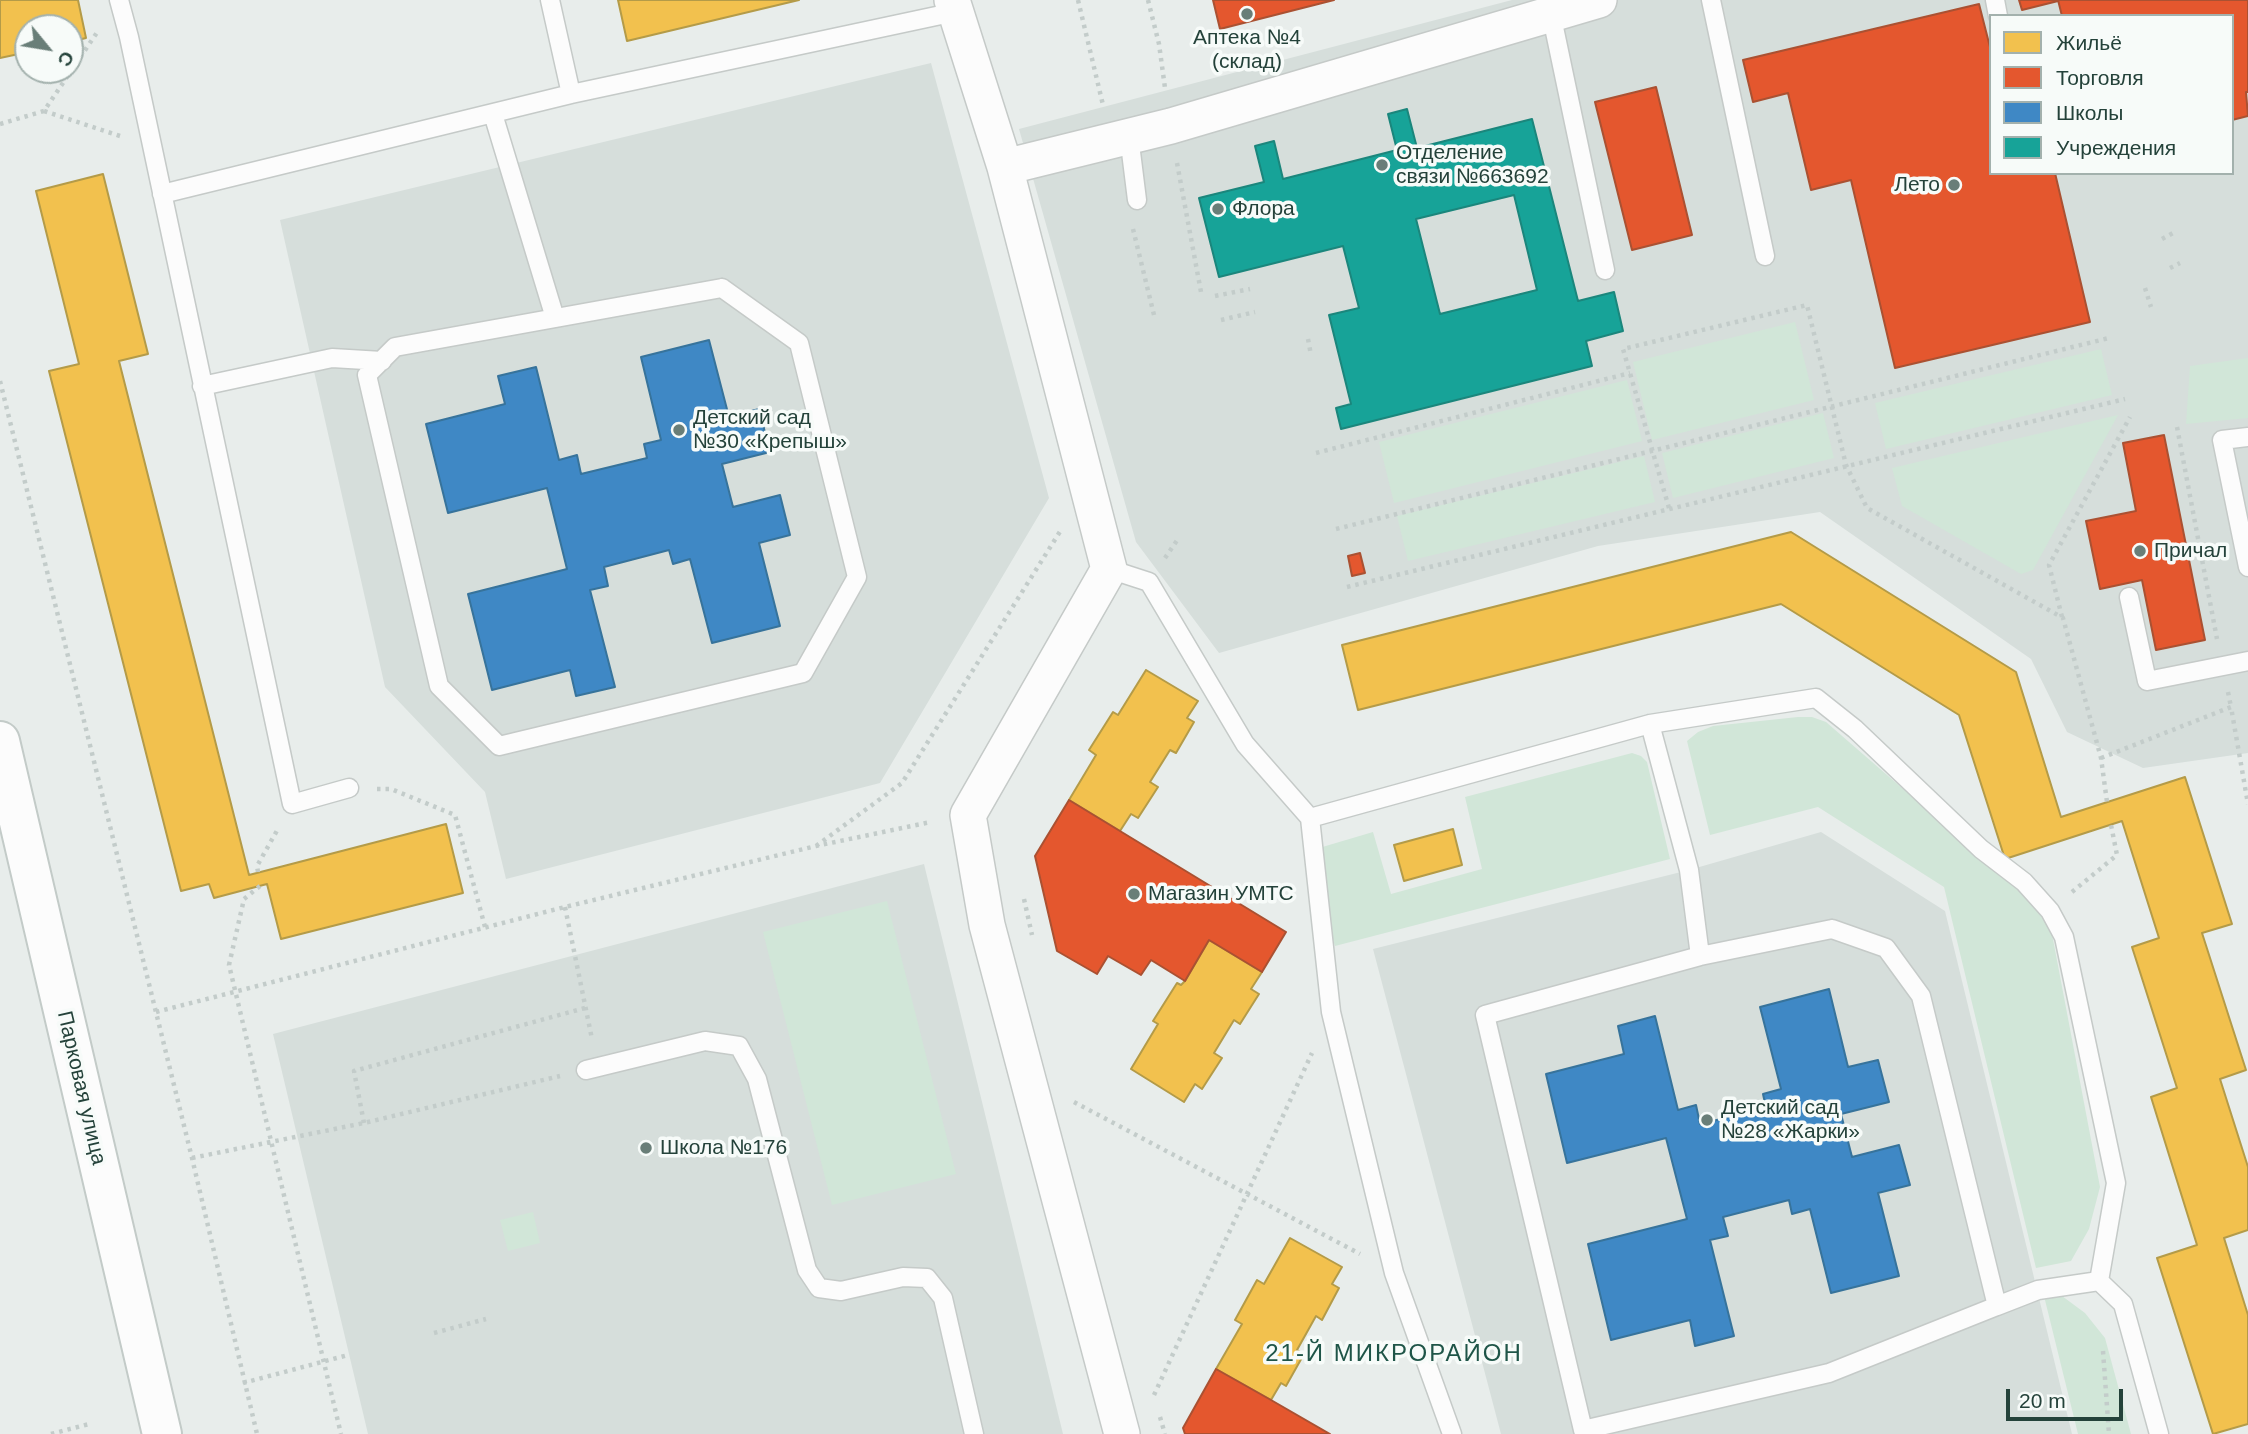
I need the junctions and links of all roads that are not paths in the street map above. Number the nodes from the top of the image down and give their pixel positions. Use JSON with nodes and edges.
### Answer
{"nodes":[{"id":1,"x":119,"y":0,"type":"edge"},
{"id":2,"x":550,"y":0,"type":"edge"},
{"id":3,"x":1599,"y":0,"type":"edge"},
{"id":4,"x":1711,"y":0,"type":"edge"},
{"id":5,"x":954,"y":6,"type":"edge"},
{"id":6,"x":1551,"y":13,"type":"junction"},
{"id":7,"x":571,"y":94,"type":"junction"},
{"id":8,"x":493,"y":114,"type":"junction"},
{"id":9,"x":1129,"y":136,"type":"junction"},
{"id":10,"x":1005,"y":167,"type":"junction"},
{"id":11,"x":162,"y":194,"type":"junction"},
{"id":12,"x":1137,"y":200,"type":"dead end"},
{"id":13,"x":1765,"y":256,"type":"dead end"},
{"id":14,"x":1605,"y":270,"type":"dead end"},
{"id":15,"x":555,"y":318,"type":"junction"},
{"id":16,"x":382,"y":360,"type":"junction"},
{"id":17,"x":202,"y":386,"type":"junction"},
{"id":18,"x":2248,"y":437,"type":"edge"},
{"id":19,"x":2248,"y":567,"type":"edge"},
{"id":20,"x":1109,"y":569,"type":"junction"},
{"id":21,"x":2129,"y":597,"type":"dead end"},
{"id":22,"x":2248,"y":661,"type":"edge"},
{"id":23,"x":1650,"y":724,"type":"junction"},
{"id":24,"x":0,"y":741,"type":"edge"},
{"id":25,"x":349,"y":788,"type":"road end"},
{"id":26,"x":1310,"y":818,"type":"junction"},
{"id":27,"x":1700,"y":956,"type":"junction"},
{"id":28,"x":592,"y":1068,"type":"road end"},
{"id":29,"x":2099,"y":1281,"type":"junction"},
{"id":30,"x":1997,"y":1306,"type":"junction"},
{"id":31,"x":162,"y":1434,"type":"edge"},
{"id":32,"x":974,"y":1434,"type":"edge"},
{"id":33,"x":1122,"y":1434,"type":"edge"},
{"id":34,"x":1452,"y":1434,"type":"edge"},
{"id":35,"x":2159,"y":1434,"type":"edge"}],
"edges":[{"from":1,"to":11,"type":"lane"},
{"from":2,"to":7,"type":"lane"},
{"from":3,"to":6,"type":"street"},
{"from":4,"to":13,"type":"lane"},
{"from":5,"to":7,"type":"lane"},
{"from":5,"to":10,"type":"street"},
{"from":6,"to":9,"type":"street"},
{"from":6,"to":14,"type":"lane"},
{"from":7,"to":8,"type":"lane"},
{"from":8,"to":11,"type":"lane"},
{"from":8,"to":15,"type":"lane"},
{"from":9,"to":10,"type":"street"},
{"from":9,"to":12,"type":"lane"},
{"from":10,"to":20,"type":"street"},
{"from":11,"to":17,"type":"lane"},
{"from":15,"to":16,"type":"lane"},
{"from":15,"to":16,"type":"lane"},
{"from":16,"to":17,"type":"lane"},
{"from":17,"to":25,"type":"lane"},
{"from":18,"to":19,"type":"lane"},
{"from":20,"to":26,"type":"lane"},
{"from":20,"to":33,"type":"street"},
{"from":21,"to":22,"type":"lane"},
{"from":23,"to":26,"type":"lane"},
{"from":23,"to":27,"type":"lane"},
{"from":23,"to":29,"type":"lane"},
{"from":24,"to":31,"type":"street","name":"Парковая улица"},
{"from":26,"to":34,"type":"lane"},
{"from":27,"to":30,"type":"lane"},
{"from":27,"to":30,"type":"lane"},
{"from":28,"to":32,"type":"lane"},
{"from":29,"to":30,"type":"lane"},
{"from":29,"to":35,"type":"lane"}]}
